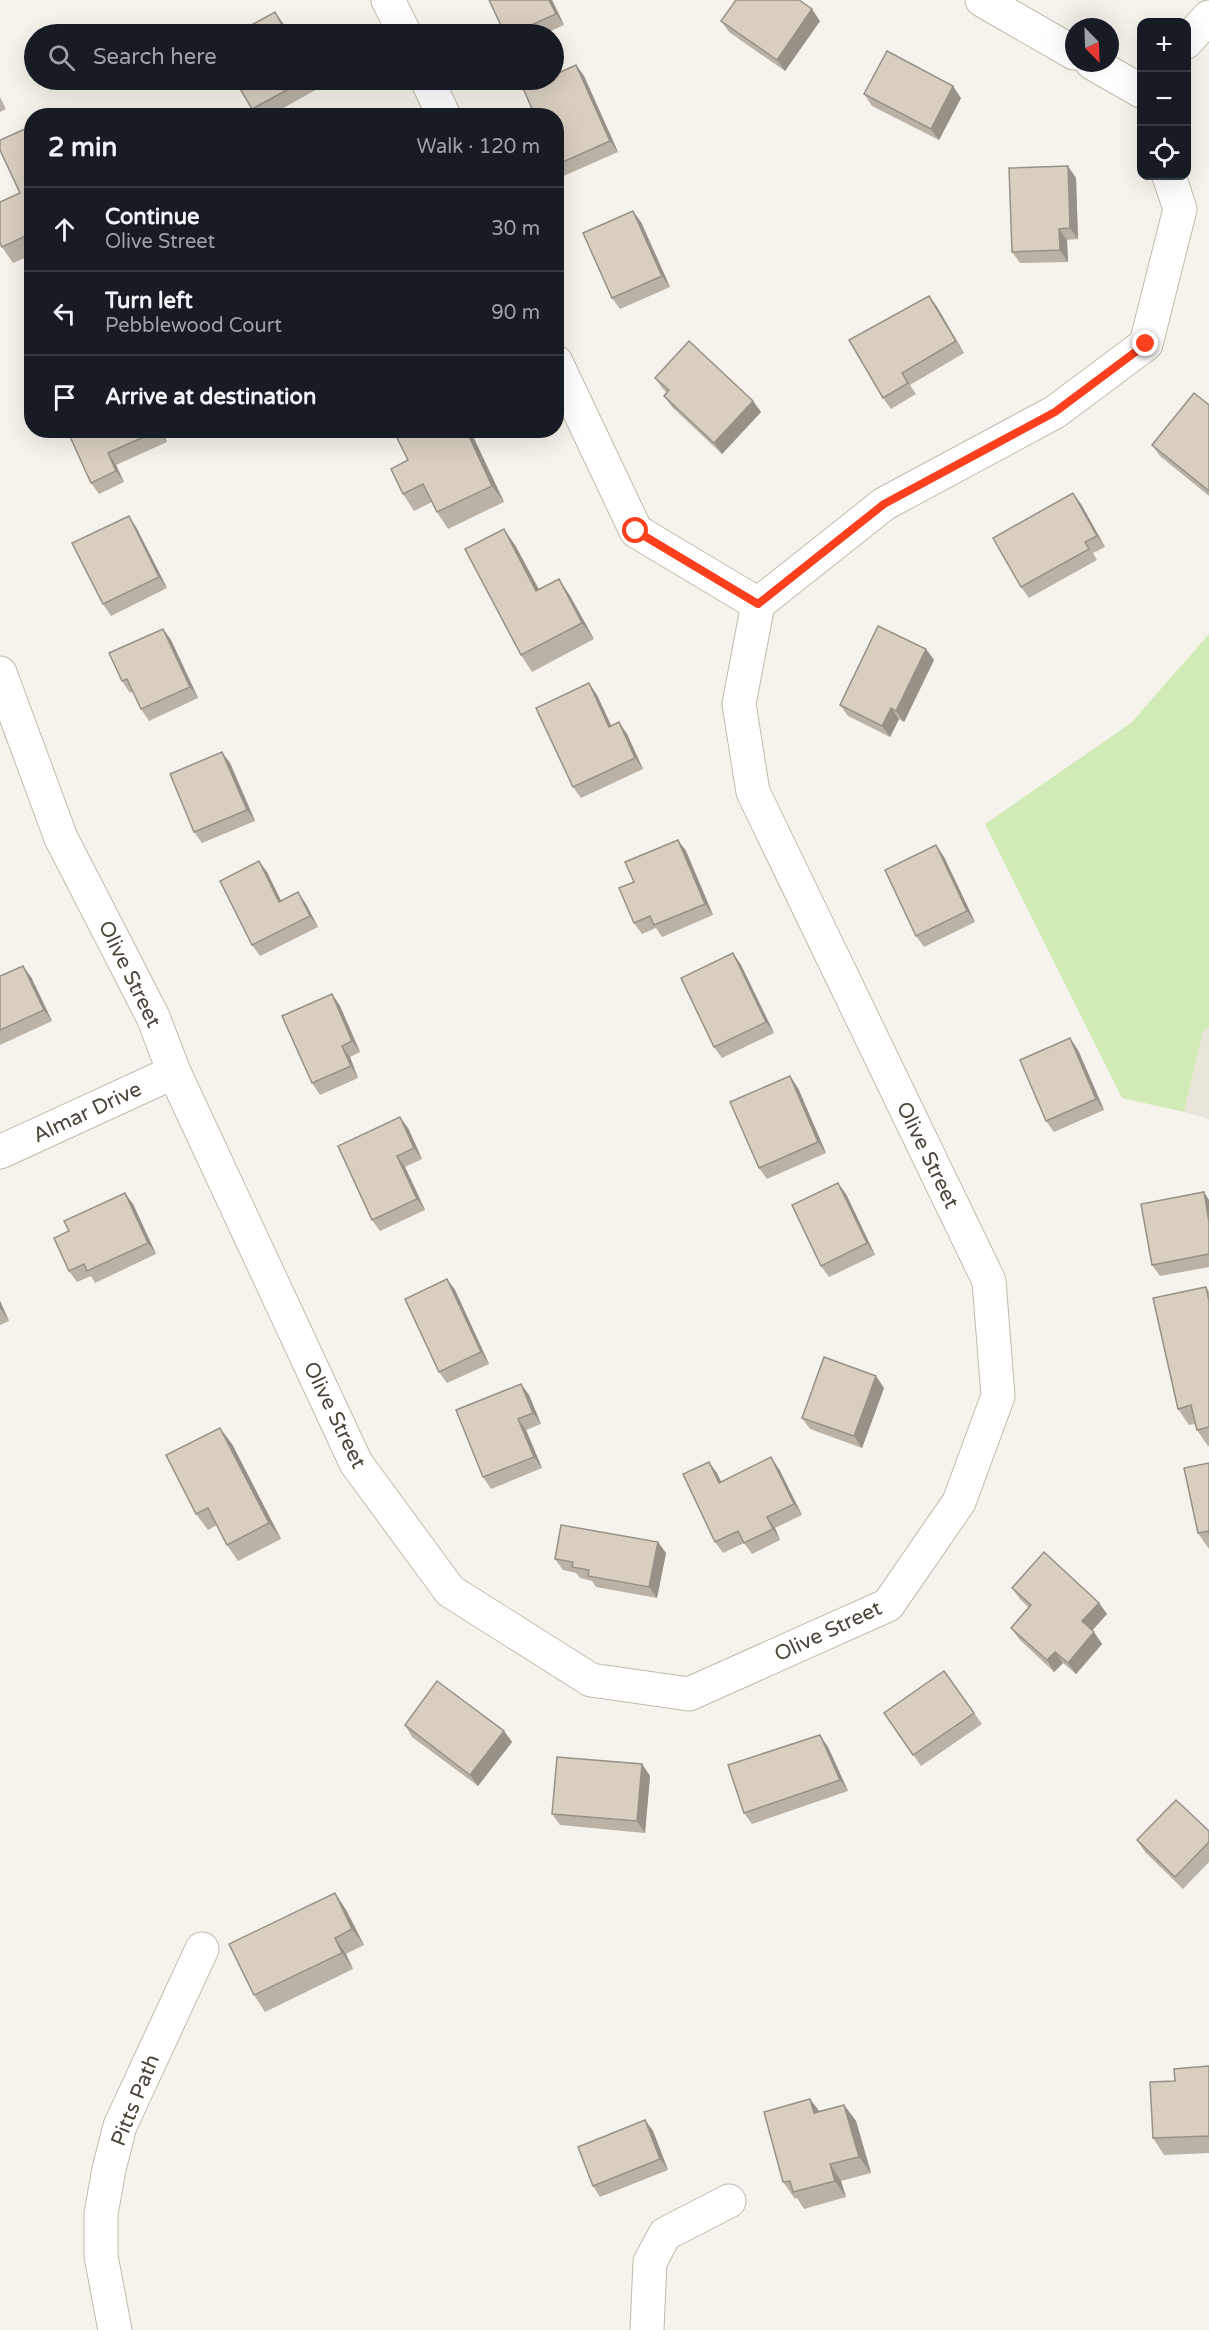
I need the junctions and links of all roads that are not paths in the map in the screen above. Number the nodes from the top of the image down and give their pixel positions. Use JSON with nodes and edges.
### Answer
{"nodes":[{"id":1,"x":388,"y":0,"type":"edge"},
{"id":2,"x":982,"y":0,"type":"edge"},
{"id":3,"x":1209,"y":17,"type":"edge"},
{"id":4,"x":400,"y":24,"type":"edge"},
{"id":5,"x":1191,"y":37,"type":"edge"},
{"id":6,"x":1065,"y":48,"type":"edge"},
{"id":7,"x":1108,"y":72,"type":"edge"},
{"id":8,"x":1137,"y":89,"type":"edge"},
{"id":9,"x":432,"y":90,"type":"edge"},
{"id":10,"x":440,"y":108,"type":"edge"},
{"id":11,"x":1170,"y":180,"type":"edge"},
{"id":12,"x":564,"y":379,"type":"edge"},
{"id":13,"x":758,"y":604,"type":"junction"},
{"id":14,"x":0,"y":673,"type":"edge"},
{"id":15,"x":174,"y":1072,"type":"junction"},
{"id":16,"x":0,"y":1152,"type":"edge"},
{"id":17,"x":202,"y":1949,"type":"dead end"},
{"id":18,"x":729,"y":2201,"type":"dead end"},
{"id":19,"x":115,"y":2330,"type":"edge"},
{"id":20,"x":647,"y":2330,"type":"edge"}],
"edges":[{"from":1,"to":4,"type":"street"},
{"from":2,"to":6,"type":"street"},
{"from":3,"to":5,"type":"street"},
{"from":7,"to":8,"type":"street"},
{"from":9,"to":10,"type":"street"},
{"from":11,"to":13,"type":"street"},
{"from":12,"to":13,"type":"street"},
{"from":13,"to":15,"type":"street","name":"Olive Street"},
{"from":14,"to":15,"type":"street","name":"Olive Street"},
{"from":15,"to":16,"type":"street","name":"Almar Drive"},
{"from":17,"to":19,"type":"street","name":"Pitts Path"},
{"from":18,"to":20,"type":"street"}]}
